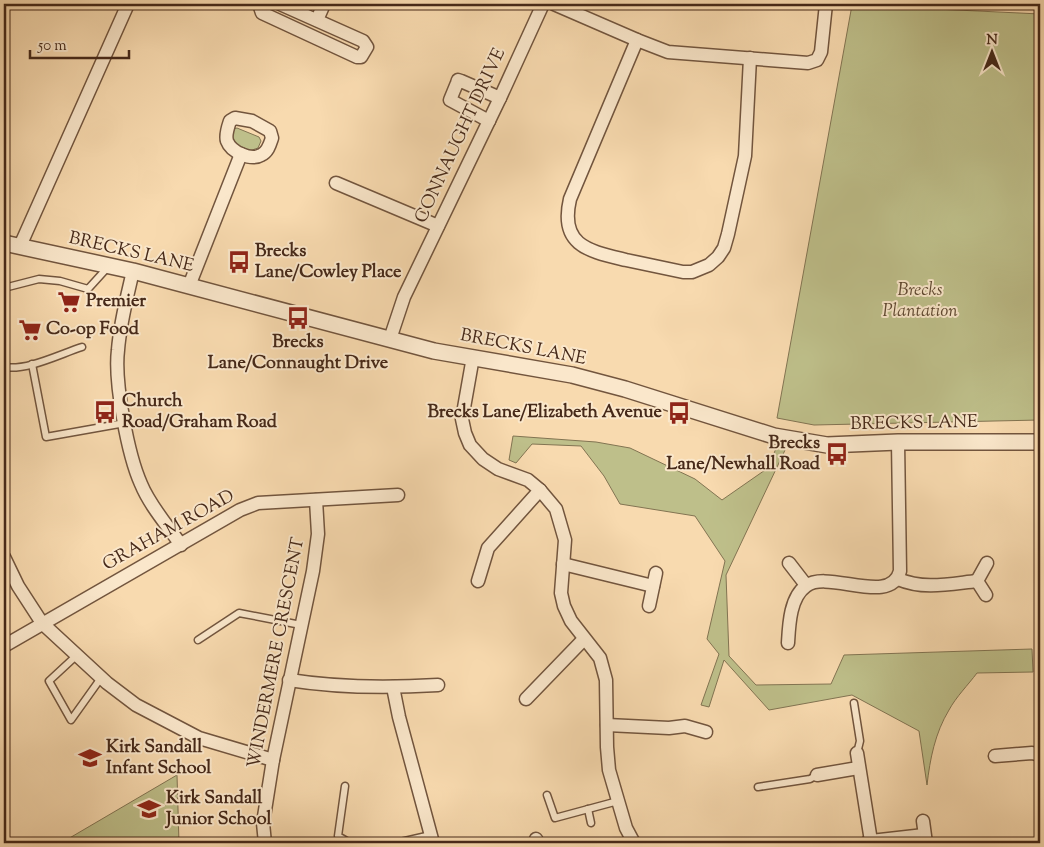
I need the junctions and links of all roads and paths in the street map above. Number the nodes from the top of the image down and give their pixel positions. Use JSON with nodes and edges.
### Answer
{"nodes":[{"id":1,"x":128,"y":4,"type":"edge"},
{"id":2,"x":262,"y":4,"type":"edge"},
{"id":3,"x":280,"y":4,"type":"edge"},
{"id":4,"x":324,"y":4,"type":"edge"},
{"id":5,"x":543,"y":4,"type":"edge"},
{"id":6,"x":554,"y":4,"type":"edge"},
{"id":7,"x":588,"y":4,"type":"edge"},
{"id":8,"x":826,"y":4,"type":"edge"},
{"id":9,"x":583,"y":16,"type":"junction"},
{"id":10,"x":317,"y":20,"type":"junction"},
{"id":11,"x":637,"y":40,"type":"junction"},
{"id":12,"x":750,"y":58,"type":"junction"},
{"id":13,"x":500,"y":98,"type":"junction"},
{"id":14,"x":489,"y":120,"type":"junction"},
{"id":15,"x":241,"y":154,"type":"dead end"},
{"id":16,"x":336,"y":183,"type":"dead end"},
{"id":17,"x":438,"y":226,"type":"junction"},
{"id":18,"x":4,"y":243,"type":"edge"},
{"id":19,"x":20,"y":246,"type":"junction"},
{"id":20,"x":108,"y":266,"type":"junction"},
{"id":21,"x":133,"y":271,"type":"junction"},
{"id":22,"x":189,"y":286,"type":"junction"},
{"id":23,"x":4,"y":288,"type":"edge"},
{"id":24,"x":390,"y":339,"type":"junction"},
{"id":25,"x":82,"y":346,"type":"dead end"},
{"id":26,"x":474,"y":357,"type":"junction"},
{"id":27,"x":32,"y":364,"type":"junction"},
{"id":28,"x":4,"y":367,"type":"edge"},
{"id":29,"x":125,"y":422,"type":"junction"},
{"id":30,"x":898,"y":442,"type":"junction"},
{"id":31,"x":1040,"y":442,"type":"edge"},
{"id":32,"x":540,"y":490,"type":"junction"},
{"id":33,"x":398,"y":495,"type":"dead end"},
{"id":34,"x":316,"y":500,"type":"junction"},
{"id":35,"x":181,"y":545,"type":"junction"},
{"id":36,"x":4,"y":557,"type":"edge"},
{"id":37,"x":789,"y":563,"type":"dead end"},
{"id":38,"x":987,"y":563,"type":"dead end"},
{"id":39,"x":563,"y":564,"type":"junction"},
{"id":40,"x":656,"y":573,"type":"dead end"},
{"id":41,"x":898,"y":578,"type":"junction"},
{"id":42,"x":478,"y":581,"type":"dead end"},
{"id":43,"x":977,"y":581,"type":"junction"},
{"id":44,"x":806,"y":585,"type":"junction"},
{"id":45,"x":653,"y":586,"type":"junction"},
{"id":46,"x":986,"y":595,"type":"dead end"},
{"id":47,"x":649,"y":606,"type":"dead end"},
{"id":48,"x":42,"y":623,"type":"junction"},
{"id":49,"x":301,"y":626,"type":"junction"},
{"id":50,"x":584,"y":639,"type":"junction"},
{"id":51,"x":198,"y":640,"type":"dead end"},
{"id":52,"x":788,"y":643,"type":"dead end"},
{"id":53,"x":4,"y":646,"type":"edge"},
{"id":54,"x":76,"y":656,"type":"junction"},
{"id":55,"x":101,"y":678,"type":"junction"},
{"id":56,"x":289,"y":680,"type":"junction"},
{"id":57,"x":438,"y":685,"type":"dead end"},
{"id":58,"x":393,"y":687,"type":"junction"},
{"id":59,"x":526,"y":699,"type":"dead end"},
{"id":60,"x":854,"y":703,"type":"dead end"},
{"id":61,"x":607,"y":726,"type":"junction"},
{"id":62,"x":706,"y":732,"type":"dead end"},
{"id":63,"x":857,"y":753,"type":"joint"},
{"id":64,"x":995,"y":756,"type":"dead end"},
{"id":65,"x":1040,"y":756,"type":"edge"},
{"id":66,"x":273,"y":760,"type":"junction"},
{"id":67,"x":858,"y":768,"type":"junction"},
{"id":68,"x":817,"y":775,"type":"joint"},
{"id":69,"x":345,"y":786,"type":"dead end"},
{"id":70,"x":758,"y":787,"type":"dead end"},
{"id":71,"x":547,"y":795,"type":"dead end"},
{"id":72,"x":618,"y":801,"type":"junction"},
{"id":73,"x":588,"y":809,"type":"junction"},
{"id":74,"x":923,"y":821,"type":"dead end"},
{"id":75,"x":591,"y":823,"type":"dead end"},
{"id":76,"x":432,"y":839,"type":"edge"},
{"id":77,"x":925,"y":839,"type":"edge"},
{"id":78,"x":868,"y":842,"type":"edge"},
{"id":79,"x":265,"y":843,"type":"edge"},
{"id":80,"x":350,"y":843,"type":"edge"},
{"id":81,"x":396,"y":843,"type":"edge"},
{"id":82,"x":634,"y":843,"type":"edge"}],
"edges":[{"from":1,"to":19,"type":"street"},
{"from":2,"to":10,"type":"street"},
{"from":3,"to":10,"type":"street"},
{"from":4,"to":10,"type":"street"},
{"from":5,"to":13,"type":"street","name":"CONNAUGHT DRIVE"},
{"from":6,"to":9,"type":"street"},
{"from":7,"to":9,"type":"street"},
{"from":8,"to":12,"type":"street"},
{"from":9,"to":11,"type":"street"},
{"from":11,"to":12,"type":"street"},
{"from":11,"to":12,"type":"street"},
{"from":13,"to":14,"type":"street","name":"CONNAUGHT DRIVE"},
{"from":13,"to":14,"type":"street"},
{"from":14,"to":17,"type":"street","name":"CONNAUGHT DRIVE"},
{"from":15,"to":22,"type":"street"},
{"from":16,"to":17,"type":"street"},
{"from":17,"to":24,"type":"street","name":"CONNAUGHT DRIVE"},
{"from":18,"to":19,"type":"street","name":"BRECKS LANE"},
{"from":19,"to":20,"type":"street","name":"BRECKS LANE"},
{"from":20,"to":21,"type":"street","name":"BRECKS LANE"},
{"from":20,"to":23,"type":"lane"},
{"from":21,"to":22,"type":"street","name":"BRECKS LANE"},
{"from":21,"to":29,"type":"street"},
{"from":22,"to":24,"type":"street","name":"BRECKS LANE"},
{"from":24,"to":26,"type":"street","name":"BRECKS LANE"},
{"from":25,"to":27,"type":"lane"},
{"from":26,"to":30,"type":"street","name":"BRECKS LANE"},
{"from":26,"to":32,"type":"street"},
{"from":27,"to":28,"type":"lane"},
{"from":27,"to":29,"type":"lane"},
{"from":29,"to":35,"type":"street"},
{"from":30,"to":31,"type":"street","name":"BRECKS LANE"},
{"from":30,"to":41,"type":"street"},
{"from":32,"to":39,"type":"street"},
{"from":32,"to":42,"type":"street"},
{"from":33,"to":34,"type":"street","name":"GRAHAM ROAD"},
{"from":34,"to":35,"type":"street","name":"GRAHAM ROAD"},
{"from":34,"to":49,"type":"street","name":"WINDERMERE CRESCENT"},
{"from":35,"to":48,"type":"street","name":"GRAHAM ROAD"},
{"from":36,"to":48,"type":"street"},
{"from":37,"to":44,"type":"street"},
{"from":38,"to":43,"type":"street"},
{"from":39,"to":45,"type":"street"},
{"from":39,"to":50,"type":"street"},
{"from":40,"to":45,"type":"street"},
{"from":41,"to":43,"type":"street"},
{"from":41,"to":44,"type":"street"},
{"from":43,"to":46,"type":"street"},
{"from":44,"to":52,"type":"street"},
{"from":45,"to":47,"type":"street"},
{"from":48,"to":53,"type":"street","name":"GRAHAM ROAD"},
{"from":48,"to":54,"type":"street"},
{"from":49,"to":51,"type":"lane"},
{"from":49,"to":56,"type":"street","name":"WINDERMERE CRESCENT"},
{"from":50,"to":59,"type":"street"},
{"from":50,"to":61,"type":"street"},
{"from":54,"to":55,"type":"street"},
{"from":54,"to":55,"type":"lane"},
{"from":55,"to":66,"type":"street"},
{"from":56,"to":58,"type":"street"},
{"from":56,"to":66,"type":"street","name":"WINDERMERE CRESCENT"},
{"from":57,"to":58,"type":"street"},
{"from":58,"to":76,"type":"street"},
{"from":60,"to":63,"type":"lane"},
{"from":61,"to":62,"type":"street"},
{"from":61,"to":72,"type":"street"},
{"from":63,"to":67,"type":"street"},
{"from":64,"to":65,"type":"street"},
{"from":66,"to":79,"type":"street","name":"WINDERMERE CRESCENT"},
{"from":67,"to":68,"type":"street"},
{"from":67,"to":78,"type":"street"},
{"from":68,"to":70,"type":"lane"},
{"from":69,"to":80,"type":"lane"},
{"from":71,"to":73,"type":"lane"},
{"from":72,"to":73,"type":"lane"},
{"from":72,"to":82,"type":"street"},
{"from":73,"to":75,"type":"lane"},
{"from":74,"to":77,"type":"street"},
{"from":76,"to":81,"type":"lane"},
{"from":77,"to":78,"type":"street"}]}
